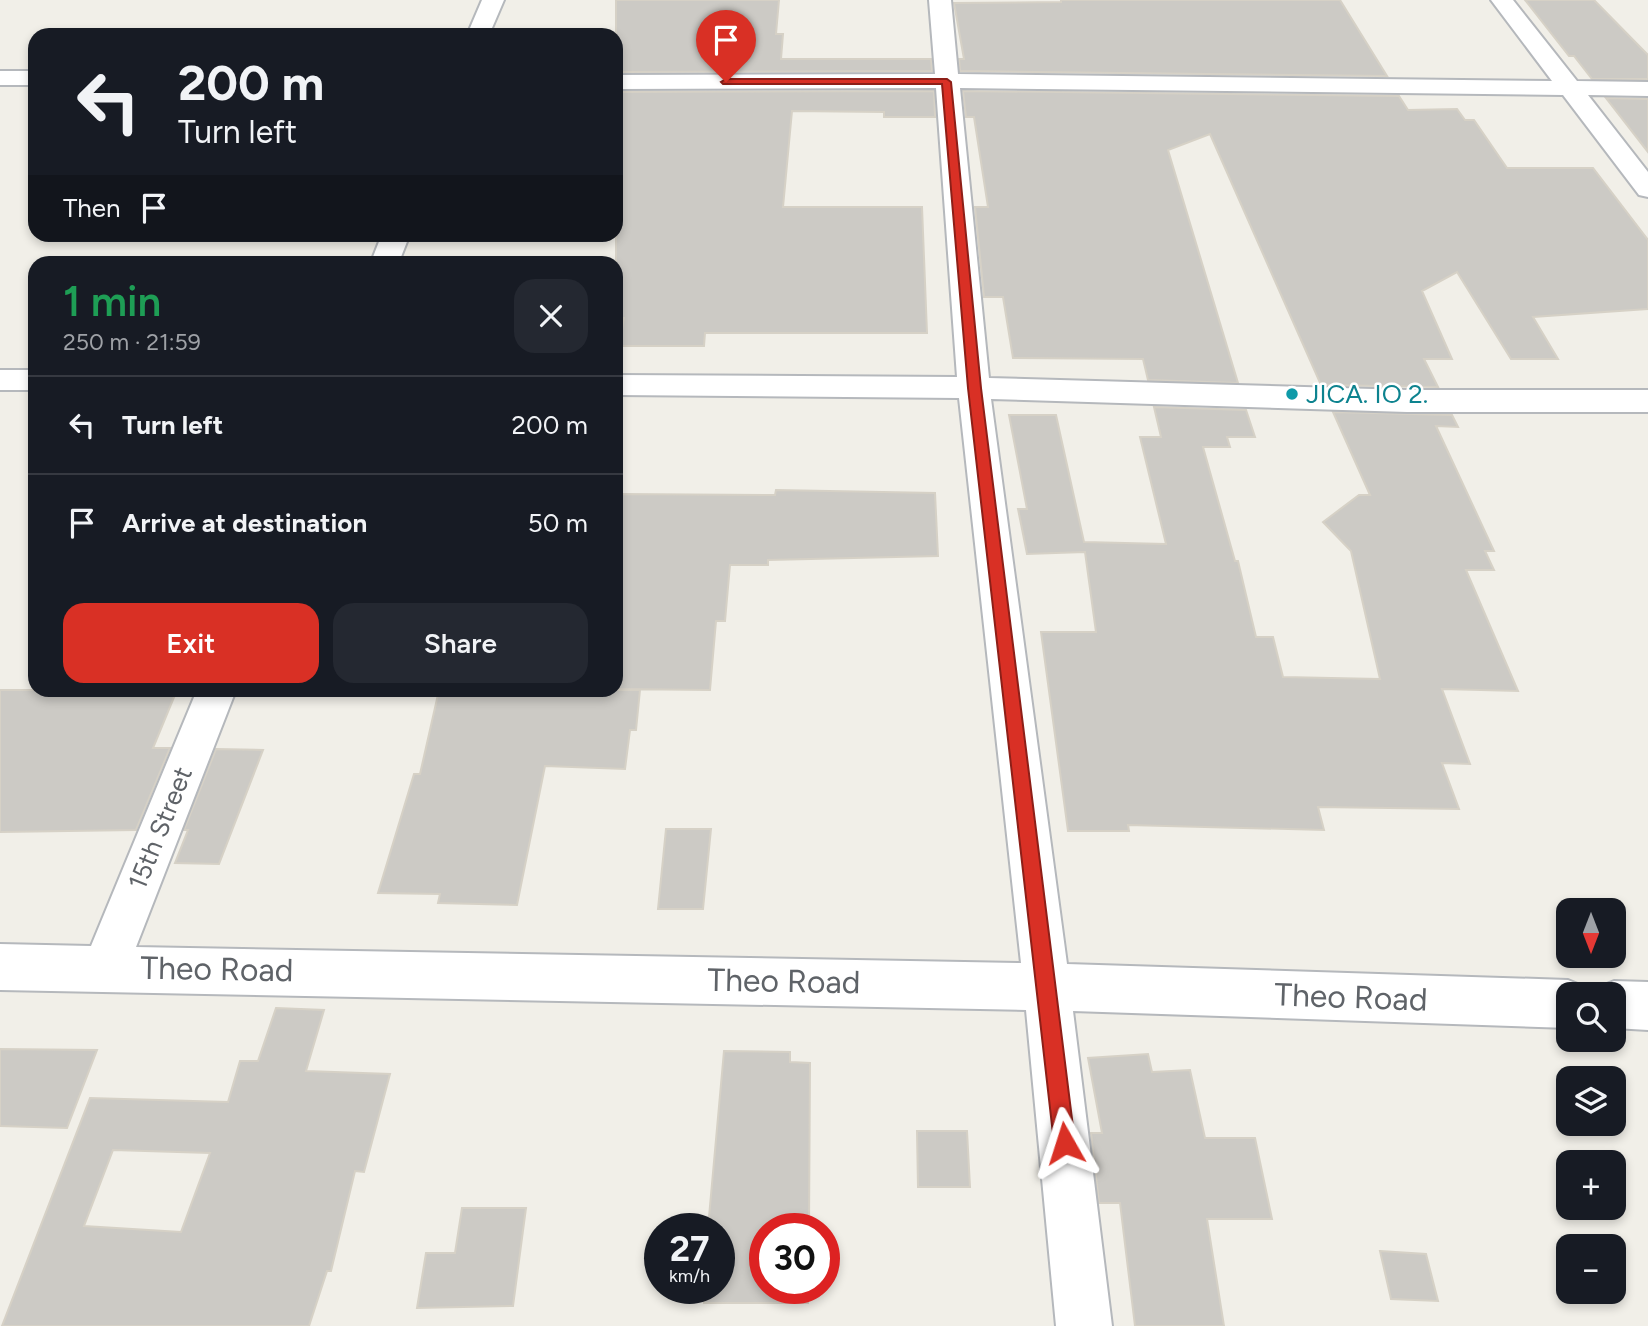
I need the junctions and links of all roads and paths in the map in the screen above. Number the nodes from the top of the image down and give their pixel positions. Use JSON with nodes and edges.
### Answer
{"nodes":[{"id":1,"x":493,"y":0,"type":"edge"},
{"id":2,"x":940,"y":0,"type":"edge"},
{"id":3,"x":1502,"y":0,"type":"edge"},
{"id":4,"x":481,"y":28,"type":"edge"},
{"id":5,"x":0,"y":78,"type":"edge"},
{"id":6,"x":28,"y":78,"type":"edge"},
{"id":7,"x":623,"y":82,"type":"edge"},
{"id":8,"x":947,"y":82,"type":"junction"},
{"id":9,"x":1570,"y":88,"type":"junction"},
{"id":10,"x":1648,"y":89,"type":"edge"},
{"id":11,"x":1648,"y":189,"type":"edge"},
{"id":12,"x":0,"y":380,"type":"edge"},
{"id":13,"x":28,"y":380,"type":"edge"},
{"id":14,"x":623,"y":385,"type":"edge"},
{"id":15,"x":974,"y":388,"type":"junction"},
{"id":16,"x":1648,"y":401,"type":"edge"},
{"id":17,"x":213,"y":697,"type":"edge"},
{"id":18,"x":0,"y":967,"type":"edge"},
{"id":19,"x":105,"y":967,"type":"junction"},
{"id":20,"x":1047,"y":987,"type":"junction"},
{"id":21,"x":1556,"y":1004,"type":"edge"},
{"id":22,"x":1626,"y":1005,"type":"edge"},
{"id":23,"x":1648,"y":1006,"type":"edge"},
{"id":24,"x":1084,"y":1326,"type":"edge"}],
"edges":[{"from":1,"to":4,"type":"street"},
{"from":2,"to":8,"type":"street"},
{"from":3,"to":9,"type":"street"},
{"from":5,"to":6,"type":"street"},
{"from":7,"to":8,"type":"street"},
{"from":8,"to":9,"type":"street"},
{"from":8,"to":15,"type":"street"},
{"from":9,"to":10,"type":"street"},
{"from":9,"to":11,"type":"street"},
{"from":12,"to":13,"type":"street"},
{"from":14,"to":15,"type":"street"},
{"from":15,"to":16,"type":"street"},
{"from":15,"to":20,"type":"street"},
{"from":17,"to":19,"type":"street","name":"15th Street"},
{"from":18,"to":19,"type":"street","name":"Theo Road"},
{"from":19,"to":20,"type":"street","name":"Theo Road"},
{"from":20,"to":21,"type":"street","name":"Theo Road"},
{"from":20,"to":24,"type":"street"},
{"from":22,"to":23,"type":"street"}]}
